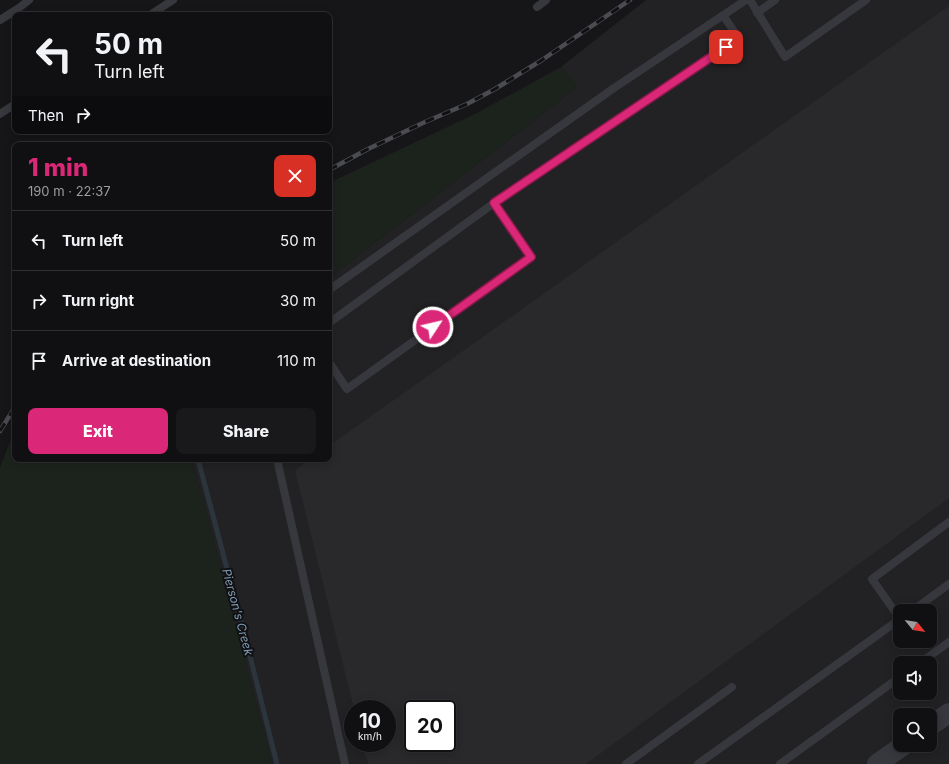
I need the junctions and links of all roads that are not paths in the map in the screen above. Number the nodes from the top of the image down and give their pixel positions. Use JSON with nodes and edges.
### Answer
{"nodes":[{"id":1,"x":29,"y":0,"type":"edge"},
{"id":2,"x":172,"y":0,"type":"edge"},
{"id":3,"x":546,"y":0,"type":"edge"},
{"id":4,"x":746,"y":0,"type":"edge"},
{"id":5,"x":750,"y":0,"type":"edge"},
{"id":6,"x":775,"y":0,"type":"edge"},
{"id":7,"x":866,"y":0,"type":"edge"},
{"id":8,"x":537,"y":7,"type":"dead end"},
{"id":9,"x":12,"y":12,"type":"edge"},
{"id":10,"x":13,"y":12,"type":"edge"},
{"id":11,"x":154,"y":12,"type":"edge"},
{"id":12,"x":757,"y":13,"type":"junction"},
{"id":13,"x":723,"y":15,"type":"junction"},
{"id":14,"x":0,"y":20,"type":"edge"},
{"id":15,"x":12,"y":106,"type":"edge"},
{"id":16,"x":0,"y":114,"type":"edge"},
{"id":17,"x":494,"y":203,"type":"junction"},
{"id":18,"x":332,"y":288,"type":"edge"},
{"id":19,"x":332,"y":321,"type":"edge"},
{"id":20,"x":332,"y":366,"type":"edge"},
{"id":21,"x":278,"y":462,"type":"edge"},
{"id":22,"x":949,"y":522,"type":"edge"},
{"id":23,"x":949,"y":584,"type":"edge"},
{"id":24,"x":922,"y":604,"type":"edge"},
{"id":25,"x":893,"y":609,"type":"edge"},
{"id":26,"x":893,"y":624,"type":"edge"},
{"id":27,"x":949,"y":642,"type":"edge"},
{"id":28,"x":930,"y":656,"type":"edge"},
{"id":29,"x":893,"y":682,"type":"edge"},
{"id":30,"x":732,"y":686,"type":"dead end"},
{"id":31,"x":949,"y":713,"type":"edge"},
{"id":32,"x":937,"y":721,"type":"edge"},
{"id":33,"x":894,"y":752,"type":"edge"},
{"id":34,"x":345,"y":764,"type":"edge"},
{"id":35,"x":626,"y":764,"type":"edge"},
{"id":36,"x":698,"y":764,"type":"edge"},
{"id":37,"x":780,"y":764,"type":"edge"},
{"id":38,"x":877,"y":764,"type":"edge"}],
"edges":[{"from":1,"to":10,"type":"lane"},
{"from":2,"to":11,"type":"lane"},
{"from":3,"to":8,"type":"lane"},
{"from":4,"to":13,"type":"lane"},
{"from":5,"to":12,"type":"lane"},
{"from":6,"to":12,"type":"lane"},
{"from":7,"to":12,"type":"lane"},
{"from":9,"to":14,"type":"lane"},
{"from":13,"to":17,"type":"lane"},
{"from":13,"to":18,"type":"lane"},
{"from":15,"to":16,"type":"lane"},
{"from":17,"to":19,"type":"lane"},
{"from":17,"to":20,"type":"lane"},
{"from":21,"to":34,"type":"lane"},
{"from":22,"to":25,"type":"lane"},
{"from":23,"to":24,"type":"lane"},
{"from":26,"to":36,"type":"lane"},
{"from":27,"to":28,"type":"lane"},
{"from":29,"to":37,"type":"lane"},
{"from":30,"to":35,"type":"lane"},
{"from":31,"to":32,"type":"street"},
{"from":33,"to":38,"type":"street"}]}
